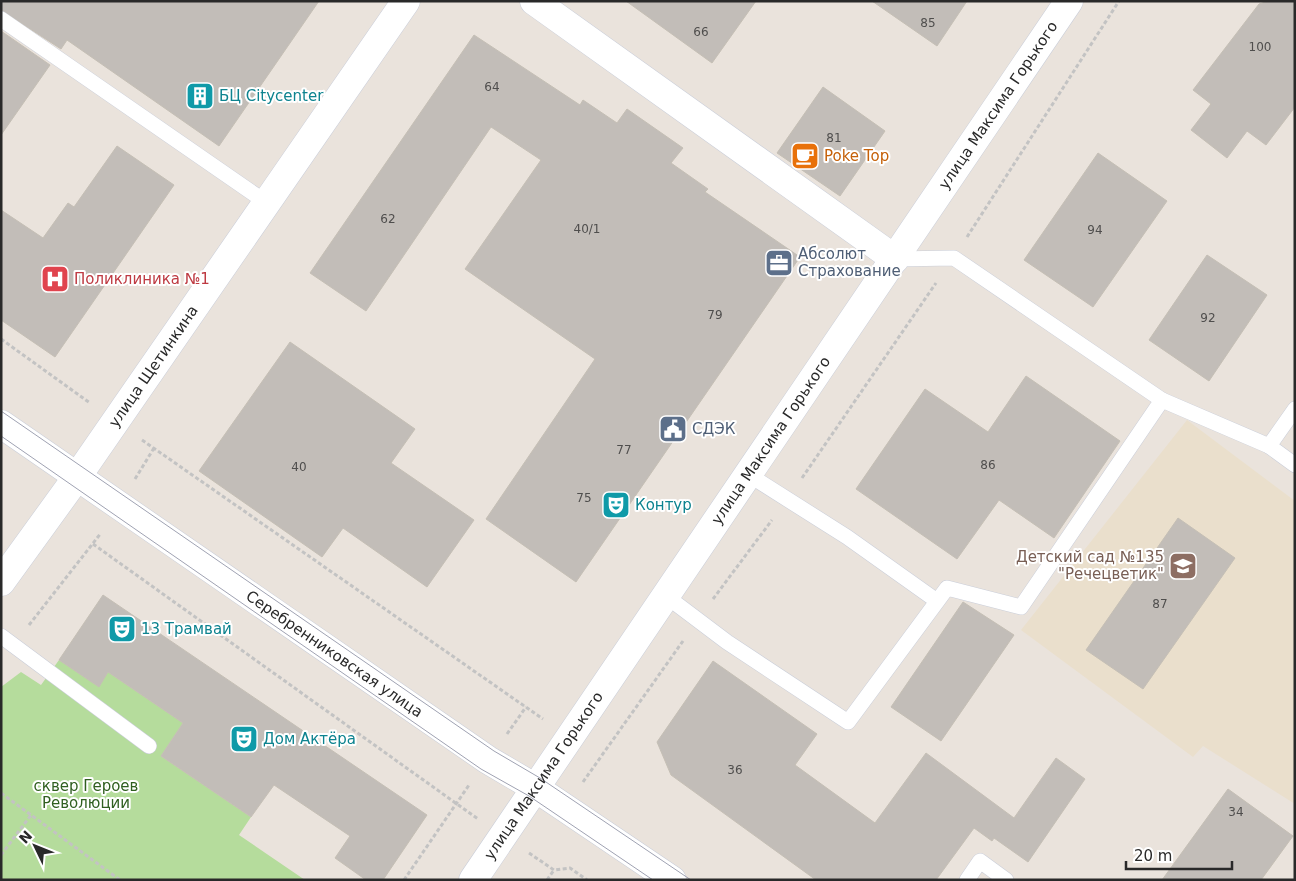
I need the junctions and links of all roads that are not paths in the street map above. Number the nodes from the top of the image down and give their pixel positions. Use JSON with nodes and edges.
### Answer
{"nodes":[{"id":1,"x":406,"y":1,"type":"edge"},
{"id":2,"x":534,"y":1,"type":"edge"},
{"id":3,"x":1069,"y":1,"type":"edge"},
{"id":4,"x":1,"y":19,"type":"edge"},
{"id":5,"x":267,"y":203,"type":"junction"},
{"id":6,"x":895,"y":259,"type":"junction"},
{"id":7,"x":1162,"y":400,"type":"junction"},
{"id":8,"x":1295,"y":409,"type":"edge"},
{"id":9,"x":1,"y":424,"type":"edge"},
{"id":10,"x":1269,"y":446,"type":"junction"},
{"id":11,"x":1295,"y":465,"type":"edge"},
{"id":12,"x":749,"y":475,"type":"junction"},
{"id":13,"x":77,"y":477,"type":"junction"},
{"id":14,"x":1,"y":582,"type":"edge"},
{"id":15,"x":666,"y":596,"type":"junction"},
{"id":16,"x":937,"y":601,"type":"junction"},
{"id":17,"x":3,"y":637,"type":"edge"},
{"id":18,"x":149,"y":746,"type":"dead end"},
{"id":19,"x":534,"y":787,"type":"junction"},
{"id":20,"x":473,"y":880,"type":"edge"},
{"id":21,"x":672,"y":880,"type":"edge"},
{"id":22,"x":967,"y":880,"type":"edge"},
{"id":23,"x":1006,"y":880,"type":"edge"}],
"edges":[{"from":1,"to":5,"type":"street","name":"улица Щетинкина"},
{"from":2,"to":6,"type":"street"},
{"from":3,"to":6,"type":"street","name":"улица Максима Горького"},
{"from":4,"to":5,"type":"lane"},
{"from":5,"to":13,"type":"street","name":"улица Щетинкина"},
{"from":6,"to":7,"type":"lane"},
{"from":6,"to":12,"type":"street","name":"улица Максима Горького"},
{"from":7,"to":10,"type":"lane"},
{"from":7,"to":16,"type":"lane"},
{"from":8,"to":10,"type":"lane"},
{"from":9,"to":13,"type":"street","name":"Серебренниковская улица"},
{"from":10,"to":11,"type":"lane"},
{"from":12,"to":15,"type":"street","name":"улица Максима Горького"},
{"from":12,"to":16,"type":"lane"},
{"from":13,"to":14,"type":"street","name":"улица Щетинкина"},
{"from":13,"to":19,"type":"street","name":"Серебренниковская улица"},
{"from":15,"to":16,"type":"lane"},
{"from":15,"to":19,"type":"street","name":"улица Максима Горького"},
{"from":17,"to":18,"type":"lane"},
{"from":19,"to":20,"type":"street","name":"улица Максима Горького"},
{"from":19,"to":21,"type":"street","name":"Серебренниковская улица"},
{"from":22,"to":23,"type":"lane"}]}
